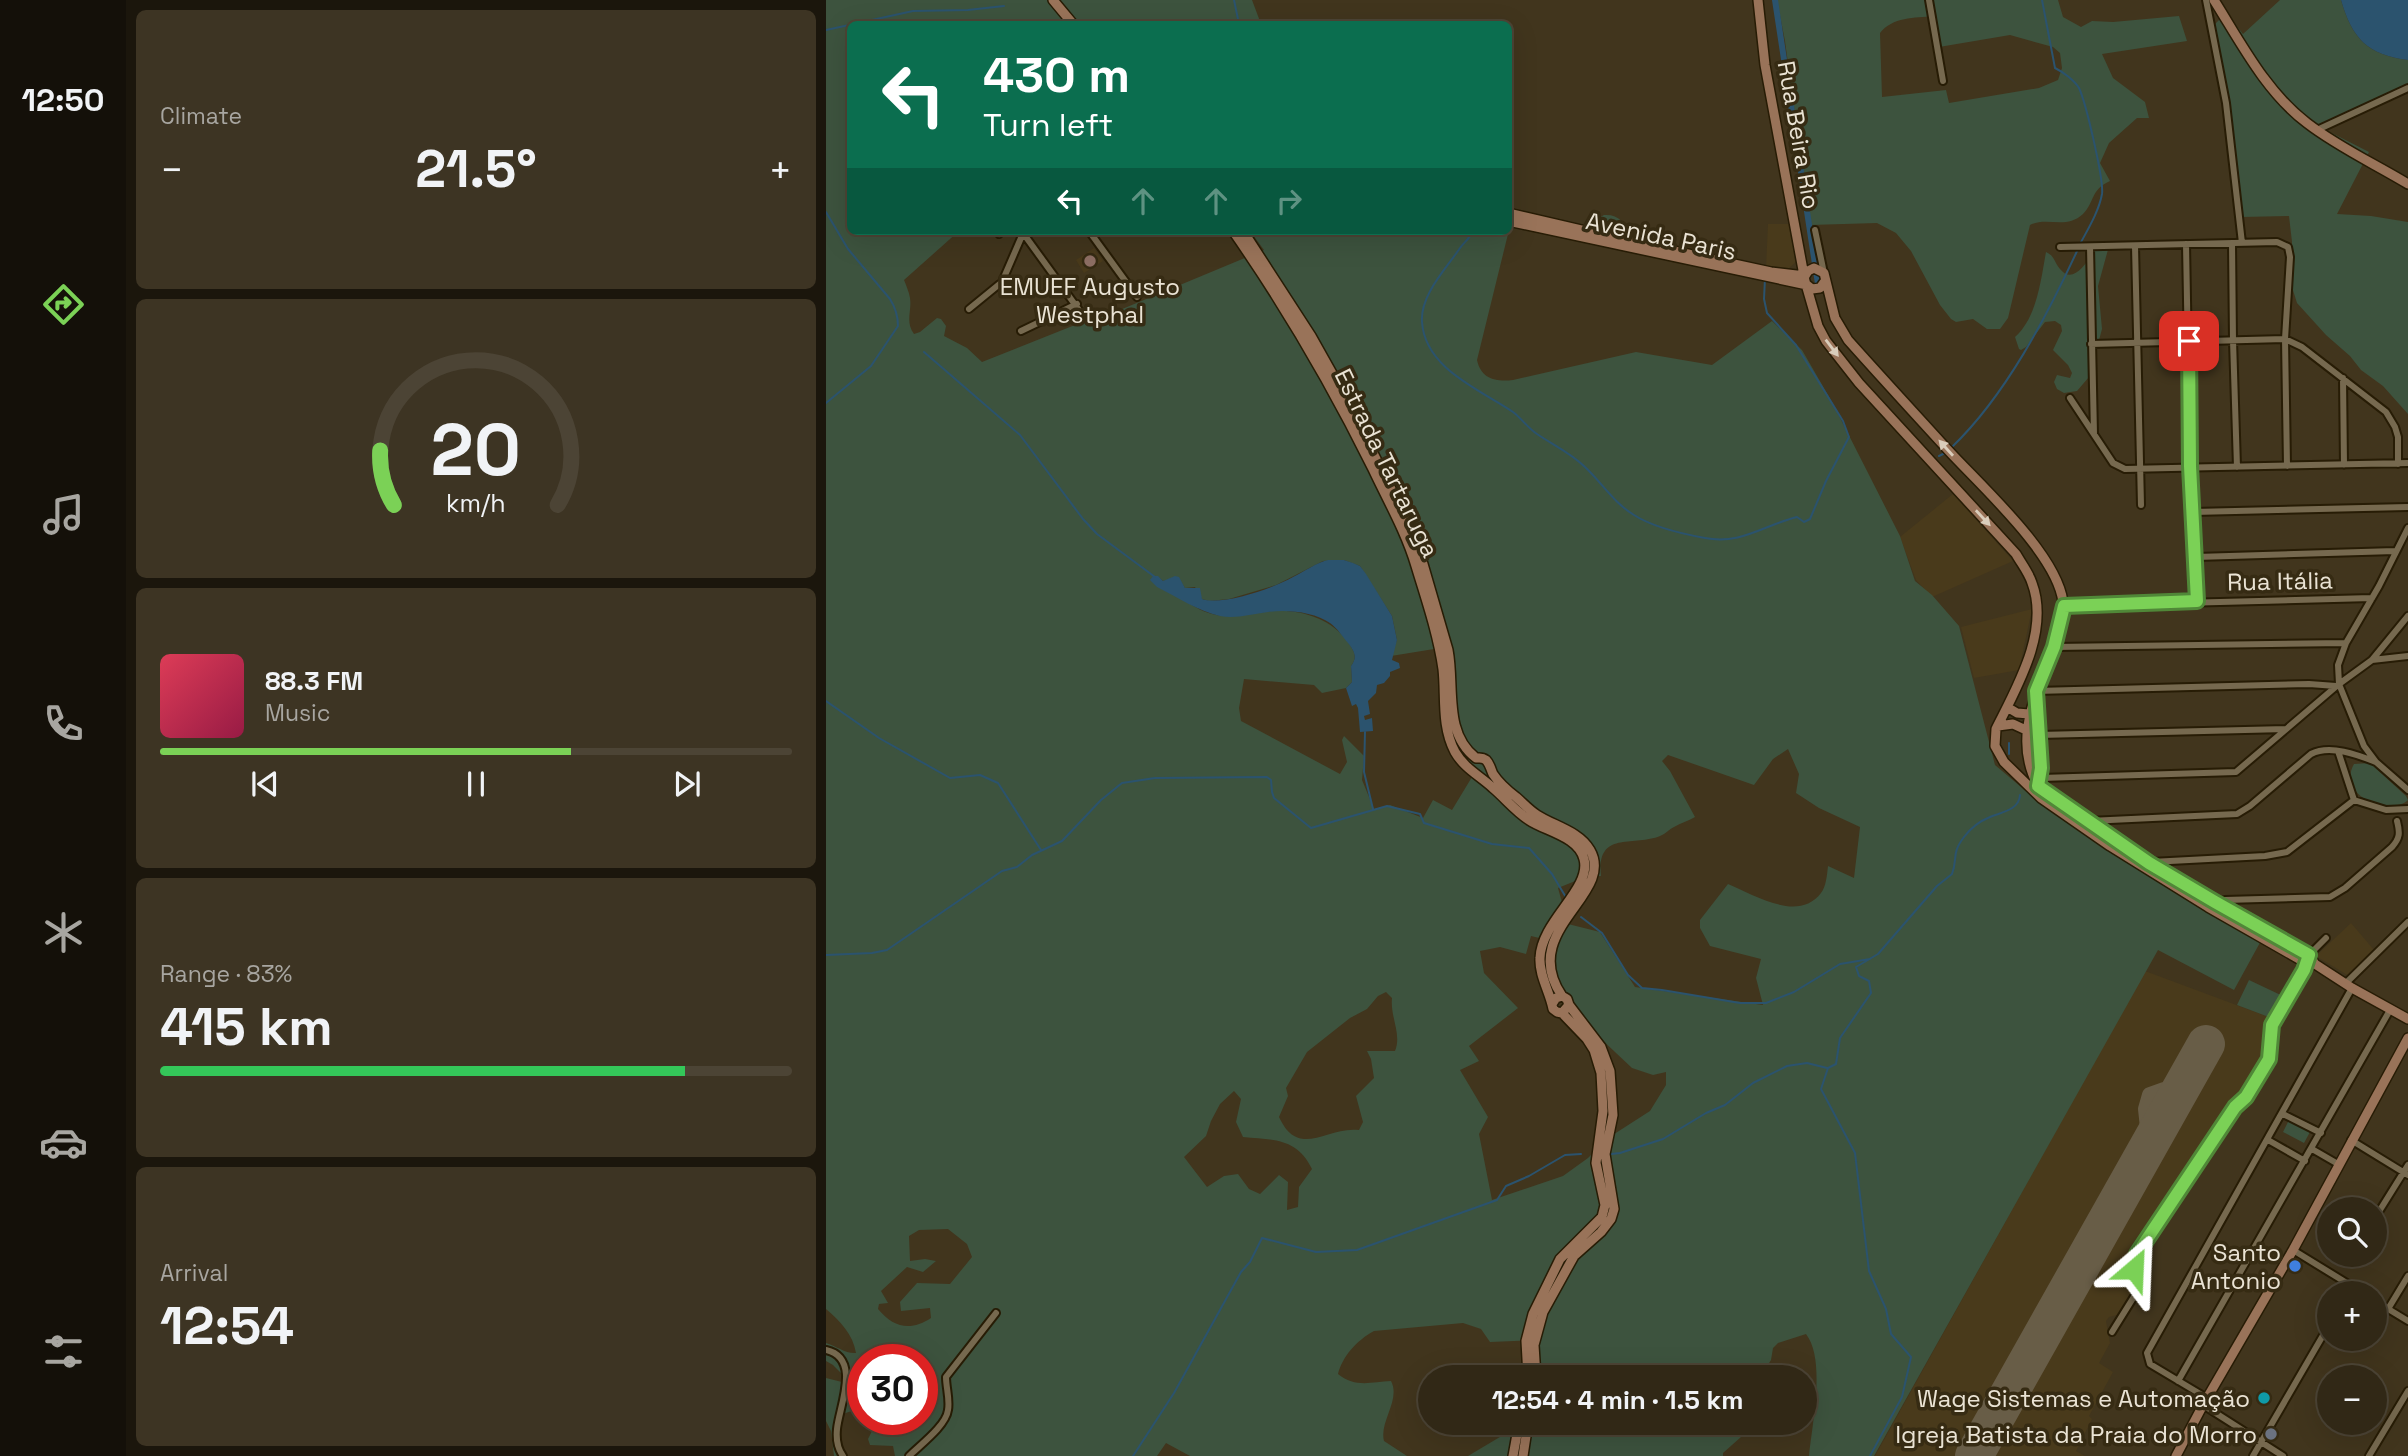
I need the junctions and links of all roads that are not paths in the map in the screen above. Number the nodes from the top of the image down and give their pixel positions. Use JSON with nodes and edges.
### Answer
{"nodes":[{"id":1,"x":1053,"y":0,"type":"edge"},
{"id":2,"x":1758,"y":0,"type":"edge"},
{"id":3,"x":1929,"y":0,"type":"edge"},
{"id":4,"x":2206,"y":0,"type":"edge"},
{"id":5,"x":2214,"y":0,"type":"edge"},
{"id":6,"x":1070,"y":21,"type":"edge"},
{"id":7,"x":1943,"y":81,"type":"dead end"},
{"id":8,"x":2408,"y":88,"type":"edge"},
{"id":9,"x":2316,"y":130,"type":"junction"},
{"id":10,"x":2408,"y":184,"type":"edge"},
{"id":11,"x":1512,"y":214,"type":"edge"},
{"id":12,"x":1512,"y":222,"type":"edge"},
{"id":13,"x":1815,"y":230,"type":"dead end"},
{"id":14,"x":1023,"y":235,"type":"edge"},
{"id":15,"x":1026,"y":235,"type":"edge"},
{"id":16,"x":1092,"y":235,"type":"edge"},
{"id":17,"x":1236,"y":235,"type":"edge"},
{"id":18,"x":1246,"y":235,"type":"edge"},
{"id":19,"x":2232,"y":243,"type":"junction"},
{"id":20,"x":2242,"y":243,"type":"junction"},
{"id":21,"x":2186,"y":244,"type":"junction"},
{"id":22,"x":2135,"y":246,"type":"junction"},
{"id":23,"x":2060,"y":247,"type":"dead end"},
{"id":24,"x":2087,"y":247,"type":"junction"},
{"id":25,"x":1825,"y":277,"type":"junction"},
{"id":26,"x":1806,"y":281,"type":"junction"},
{"id":27,"x":1137,"y":297,"type":"dead end"},
{"id":28,"x":1077,"y":304,"type":"junction"},
{"id":29,"x":968,"y":309,"type":"dead end"},
{"id":30,"x":1084,"y":317,"type":"dead end"},
{"id":31,"x":1021,"y":331,"type":"dead end"},
{"id":32,"x":2286,"y":339,"type":"junction"},
{"id":33,"x":2233,"y":340,"type":"junction"},
{"id":34,"x":2189,"y":341,"type":"junction"},
{"id":35,"x":2137,"y":343,"type":"junction"},
{"id":36,"x":2091,"y":344,"type":"junction"},
{"id":37,"x":2343,"y":378,"type":"junction"},
{"id":38,"x":2070,"y":398,"type":"dead end"},
{"id":39,"x":2094,"y":434,"type":"junction"},
{"id":40,"x":2408,"y":463,"type":"edge"},
{"id":41,"x":2398,"y":464,"type":"junction"},
{"id":42,"x":2344,"y":465,"type":"junction"},
{"id":43,"x":2190,"y":466,"type":"junction"},
{"id":44,"x":2287,"y":466,"type":"junction"},
{"id":45,"x":2237,"y":467,"type":"junction"},
{"id":46,"x":2140,"y":468,"type":"junction"},
{"id":47,"x":2141,"y":505,"type":"dead end"},
{"id":48,"x":2408,"y":507,"type":"edge"},
{"id":49,"x":2193,"y":512,"type":"junction"},
{"id":50,"x":2408,"y":527,"type":"edge"},
{"id":51,"x":2395,"y":551,"type":"junction"},
{"id":52,"x":2196,"y":556,"type":"junction"},
{"id":53,"x":2372,"y":598,"type":"junction"},
{"id":54,"x":2197,"y":601,"type":"junction"},
{"id":55,"x":2063,"y":602,"type":"junction"},
{"id":56,"x":2408,"y":617,"type":"edge"},
{"id":57,"x":2346,"y":643,"type":"junction"},
{"id":58,"x":2054,"y":647,"type":"junction"},
{"id":59,"x":2408,"y":656,"type":"edge"},
{"id":60,"x":2372,"y":660,"type":"junction"},
{"id":61,"x":2338,"y":685,"type":"junction"},
{"id":62,"x":2036,"y":691,"type":"junction"},
{"id":63,"x":2007,"y":707,"type":"junction"},
{"id":64,"x":2029,"y":714,"type":"junction"},
{"id":65,"x":1998,"y":726,"type":"junction"},
{"id":66,"x":2286,"y":729,"type":"junction"},
{"id":67,"x":2026,"y":730,"type":"junction"},
{"id":68,"x":2039,"y":735,"type":"junction"},
{"id":69,"x":2364,"y":746,"type":"junction"},
{"id":70,"x":2339,"y":751,"type":"junction"},
{"id":71,"x":2359,"y":755,"type":"junction"},
{"id":72,"x":1476,"y":758,"type":"junction"},
{"id":73,"x":2376,"y":762,"type":"junction"},
{"id":74,"x":1489,"y":766,"type":"junction"},
{"id":75,"x":2343,"y":766,"type":"junction"},
{"id":76,"x":1469,"y":769,"type":"junction"},
{"id":77,"x":1479,"y":776,"type":"junction"},
{"id":78,"x":2039,"y":782,"type":"junction"},
{"id":79,"x":2408,"y":790,"type":"edge"},
{"id":80,"x":2354,"y":800,"type":"junction"},
{"id":81,"x":2407,"y":807,"type":"edge"},
{"id":82,"x":2386,"y":810,"type":"junction"},
{"id":83,"x":2087,"y":821,"type":"junction"},
{"id":84,"x":2398,"y":821,"type":"junction"},
{"id":85,"x":2149,"y":863,"type":"junction"},
{"id":86,"x":2215,"y":902,"type":"junction"},
{"id":87,"x":2408,"y":922,"type":"edge"},
{"id":88,"x":2326,"y":938,"type":"dead end"},
{"id":89,"x":2310,"y":960,"type":"junction"},
{"id":90,"x":2348,"y":986,"type":"junction"},
{"id":91,"x":1562,"y":996,"type":"junction"},
{"id":92,"x":1552,"y":1003,"type":"junction"},
{"id":93,"x":1566,"y":1009,"type":"junction"},
{"id":94,"x":2390,"y":1010,"type":"junction"},
{"id":95,"x":2408,"y":1019,"type":"edge"},
{"id":96,"x":2408,"y":1038,"type":"edge"},
{"id":97,"x":2283,"y":1114,"type":"junction"},
{"id":98,"x":2321,"y":1133,"type":"junction"},
{"id":99,"x":2268,"y":1140,"type":"junction"},
{"id":100,"x":2351,"y":1140,"type":"junction"},
{"id":101,"x":2312,"y":1149,"type":"junction"},
{"id":102,"x":2305,"y":1161,"type":"junction"},
{"id":103,"x":2338,"y":1164,"type":"junction"},
{"id":104,"x":2408,"y":1165,"type":"edge"},
{"id":105,"x":2406,"y":1174,"type":"edge"},
{"id":106,"x":2387,"y":1202,"type":"edge"},
{"id":107,"x":2292,"y":1250,"type":"junction"},
{"id":108,"x":2408,"y":1276,"type":"edge"},
{"id":109,"x":2337,"y":1281,"type":"edge"},
{"id":110,"x":2388,"y":1309,"type":"joint"},
{"id":111,"x":996,"y":1312,"type":"dead end"},
{"id":112,"x":2408,"y":1321,"type":"edge"},
{"id":113,"x":2112,"y":1332,"type":"dead end"},
{"id":114,"x":2317,"y":1346,"type":"edge"},
{"id":115,"x":826,"y":1350,"type":"edge"},
{"id":116,"x":1527,"y":1365,"type":"edge"},
{"id":117,"x":1535,"y":1365,"type":"edge"},
{"id":118,"x":2178,"y":1381,"type":"junction"},
{"id":119,"x":2408,"y":1391,"type":"edge"},
{"id":120,"x":2205,"y":1402,"type":"junction"},
{"id":121,"x":1517,"y":1435,"type":"edge"},
{"id":122,"x":1526,"y":1435,"type":"edge"},
{"id":123,"x":2261,"y":1442,"type":"junction"},
{"id":124,"x":843,"y":1456,"type":"edge"},
{"id":125,"x":909,"y":1456,"type":"edge"},
{"id":126,"x":1513,"y":1456,"type":"edge"},
{"id":127,"x":1523,"y":1456,"type":"edge"},
{"id":128,"x":2176,"y":1456,"type":"edge"},
{"id":129,"x":2253,"y":1456,"type":"edge"},
{"id":130,"x":2283,"y":1456,"type":"edge"},
{"id":131,"x":2369,"y":1456,"type":"edge"}],
"edges":[{"from":1,"to":6,"type":"street"},
{"from":2,"to":26,"type":"street","name":"Rua Beira Rio"},
{"from":3,"to":7,"type":"street"},
{"from":4,"to":20,"type":"street"},
{"from":5,"to":9,"type":"street"},
{"from":8,"to":9,"type":"street"},
{"from":9,"to":10,"type":"street"},
{"from":11,"to":26,"type":"street","name":"Avenida Paris"},
{"from":12,"to":26,"type":"street","name":"Avenida Paris"},
{"from":13,"to":25,"type":"street"},
{"from":14,"to":29,"type":"street"},
{"from":15,"to":28,"type":"street"},
{"from":16,"to":27,"type":"street"},
{"from":17,"to":76,"type":"street","name":"Estrada Tartaruga"},
{"from":18,"to":72,"type":"street","name":"Estrada Tartaruga"},
{"from":19,"to":20,"type":"street"},
{"from":19,"to":21,"type":"street"},
{"from":19,"to":33,"type":"street"},
{"from":20,"to":32,"type":"street"},
{"from":21,"to":22,"type":"street"},
{"from":21,"to":34,"type":"street"},
{"from":22,"to":24,"type":"street"},
{"from":22,"to":35,"type":"street"},
{"from":23,"to":24,"type":"street"},
{"from":24,"to":36,"type":"street"},
{"from":25,"to":26,"type":"street"},
{"from":25,"to":26,"type":"street"},
{"from":55,"to":25,"type":"street","one_way":true},
{"from":26,"to":63,"type":"street","name":"Rua Beira Rio","one_way":true},
{"from":28,"to":30,"type":"street"},
{"from":28,"to":31,"type":"street"},
{"from":32,"to":33,"type":"street"},
{"from":32,"to":37,"type":"street"},
{"from":32,"to":44,"type":"street"},
{"from":33,"to":34,"type":"street"},
{"from":33,"to":45,"type":"street"},
{"from":34,"to":35,"type":"street"},
{"from":34,"to":43,"type":"street"},
{"from":35,"to":36,"type":"street"},
{"from":35,"to":46,"type":"street"},
{"from":36,"to":39,"type":"street"},
{"from":37,"to":41,"type":"street"},
{"from":37,"to":42,"type":"street"},
{"from":38,"to":39,"type":"street"},
{"from":39,"to":46,"type":"street"},
{"from":40,"to":41,"type":"street"},
{"from":41,"to":42,"type":"street"},
{"from":42,"to":44,"type":"street"},
{"from":43,"to":45,"type":"street"},
{"from":43,"to":46,"type":"street"},
{"from":43,"to":49,"type":"street"},
{"from":44,"to":45,"type":"street"},
{"from":46,"to":47,"type":"street"},
{"from":48,"to":49,"type":"street"},
{"from":49,"to":52,"type":"street"},
{"from":50,"to":51,"type":"street"},
{"from":51,"to":52,"type":"street"},
{"from":51,"to":53,"type":"street"},
{"from":52,"to":54,"type":"street"},
{"from":53,"to":54,"type":"street","name":"Rua Itália"},
{"from":53,"to":57,"type":"street"},
{"from":54,"to":55,"type":"street","name":"Rua Itália"},
{"from":55,"to":58,"type":"street"},
{"from":56,"to":60,"type":"street"},
{"from":57,"to":58,"type":"street"},
{"from":57,"to":61,"type":"street"},
{"from":58,"to":62,"type":"street"},
{"from":59,"to":60,"type":"street"},
{"from":60,"to":61,"type":"street"},
{"from":61,"to":62,"type":"street"},
{"from":61,"to":66,"type":"street"},
{"from":61,"to":69,"type":"street"},
{"from":62,"to":64,"type":"street"},
{"from":62,"to":68,"type":"street"},
{"from":63,"to":64,"type":"street"},
{"from":63,"to":65,"type":"street","name":"Rua Beira Rio"},
{"from":64,"to":67,"type":"street"},
{"from":65,"to":67,"type":"street"},
{"from":65,"to":89,"type":"street"},
{"from":66,"to":68,"type":"street"},
{"from":66,"to":78,"type":"street"},
{"from":67,"to":78,"type":"street"},
{"from":68,"to":78,"type":"street"},
{"from":69,"to":71,"type":"street"},
{"from":69,"to":73,"type":"street"},
{"from":70,"to":71,"type":"street"},
{"from":70,"to":75,"type":"street"},
{"from":70,"to":83,"type":"street"},
{"from":71,"to":73,"type":"street"},
{"from":71,"to":75,"type":"street"},
{"from":72,"to":74,"type":"street"},
{"from":72,"to":76,"type":"street"},
{"from":73,"to":79,"type":"street"},
{"from":74,"to":77,"type":"street"},
{"from":74,"to":91,"type":"street"},
{"from":75,"to":80,"type":"street"},
{"from":76,"to":77,"type":"street"},
{"from":77,"to":92,"type":"street"},
{"from":78,"to":83,"type":"street"},
{"from":80,"to":82,"type":"street"},
{"from":80,"to":85,"type":"street"},
{"from":81,"to":82,"type":"street"},
{"from":81,"to":84,"type":"street"},
{"from":82,"to":84,"type":"street"},
{"from":83,"to":85,"type":"street"},
{"from":84,"to":86,"type":"street"},
{"from":85,"to":86,"type":"street"},
{"from":86,"to":89,"type":"street"},
{"from":87,"to":90,"type":"street"},
{"from":88,"to":89,"type":"street"},
{"from":89,"to":90,"type":"street"},
{"from":89,"to":113,"type":"street"},
{"from":90,"to":94,"type":"street"},
{"from":90,"to":97,"type":"street"},
{"from":91,"to":92,"type":"street"},
{"from":91,"to":93,"type":"street"},
{"from":92,"to":93,"type":"street"},
{"from":93,"to":116,"type":"street"},
{"from":93,"to":117,"type":"street"},
{"from":94,"to":95,"type":"street"},
{"from":94,"to":98,"type":"street"},
{"from":96,"to":100,"type":"street"},
{"from":97,"to":98,"type":"street"},
{"from":97,"to":99,"type":"street"},
{"from":98,"to":101,"type":"street"},
{"from":99,"to":102,"type":"street"},
{"from":99,"to":118,"type":"street"},
{"from":100,"to":103,"type":"street"},
{"from":100,"to":105,"type":"street"},
{"from":101,"to":102,"type":"street"},
{"from":101,"to":103,"type":"street"},
{"from":102,"to":118,"type":"street"},
{"from":103,"to":107,"type":"street"},
{"from":104,"to":105,"type":"street"},
{"from":105,"to":106,"type":"street"},
{"from":107,"to":109,"type":"street"},
{"from":107,"to":120,"type":"street"},
{"from":108,"to":110,"type":"street"},
{"from":110,"to":112,"type":"street"},
{"from":111,"to":125,"type":"street"},
{"from":114,"to":123,"type":"street"},
{"from":115,"to":124,"type":"street"},
{"from":118,"to":120,"type":"street"},
{"from":119,"to":131,"type":"street"},
{"from":120,"to":123,"type":"street"},
{"from":120,"to":128,"type":"street"},
{"from":121,"to":126,"type":"street"},
{"from":122,"to":127,"type":"street"},
{"from":123,"to":129,"type":"street"},
{"from":123,"to":130,"type":"street"}]}
